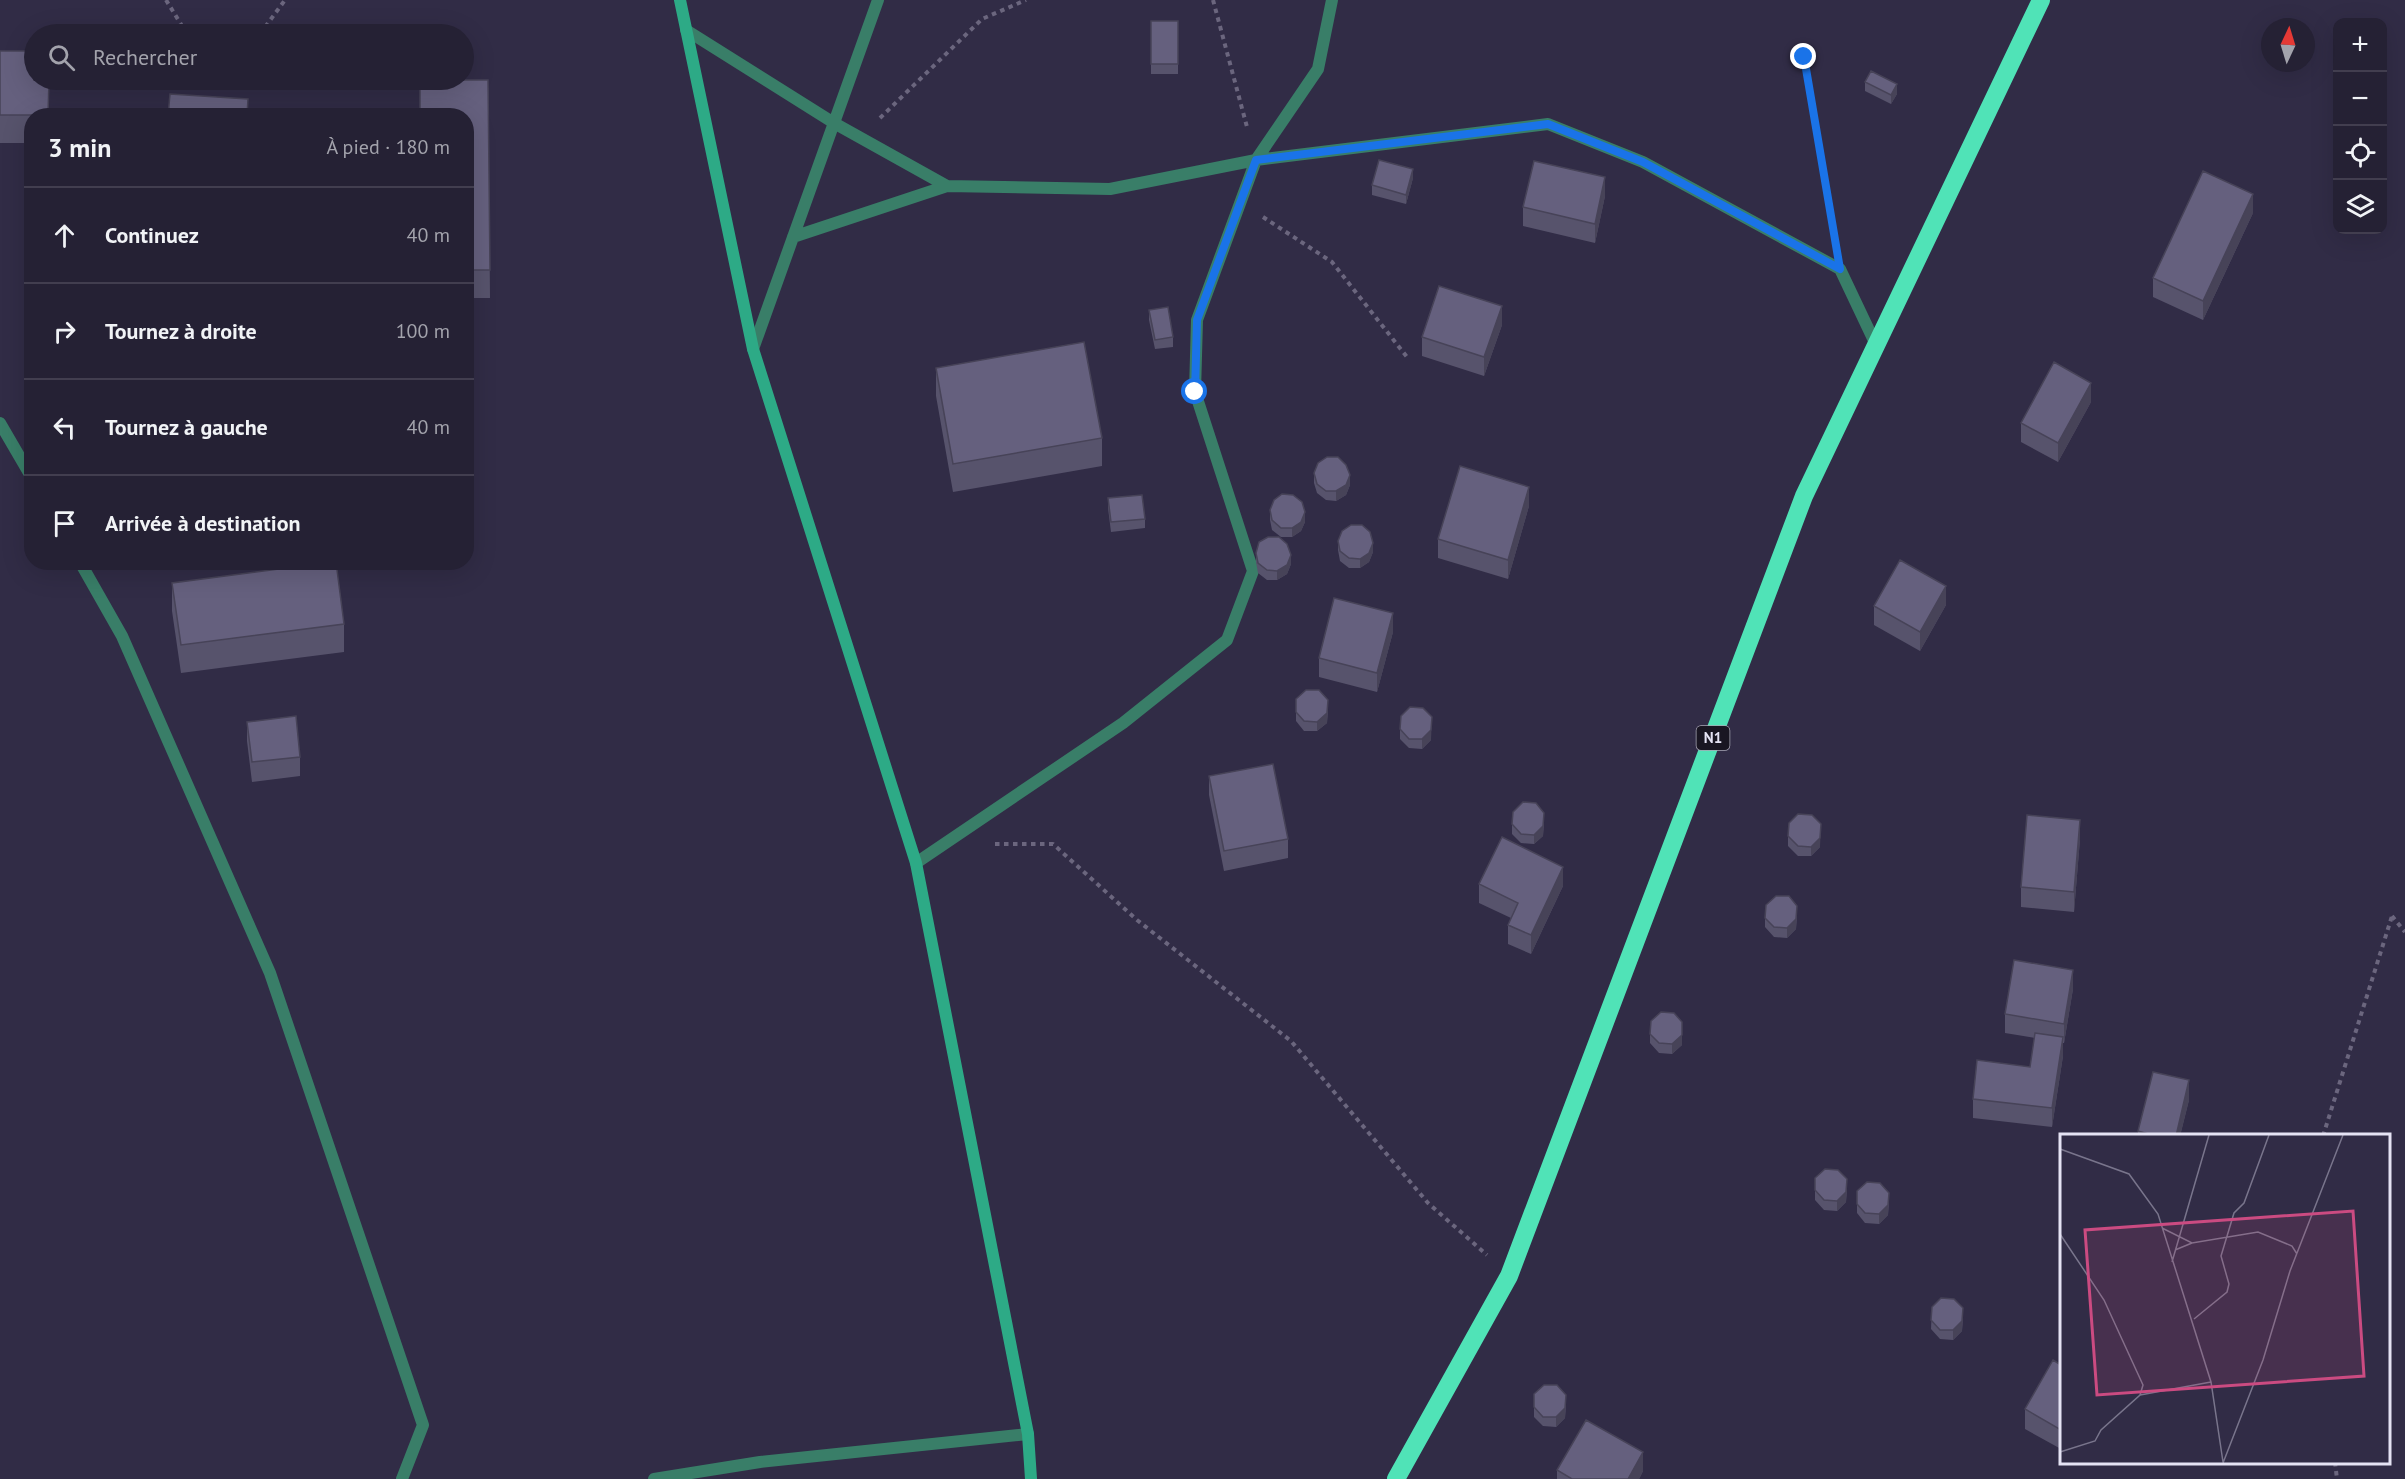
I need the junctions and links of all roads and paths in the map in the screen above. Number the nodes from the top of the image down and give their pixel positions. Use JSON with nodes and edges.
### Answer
{"nodes":[{"id":1,"x":166,"y":0,"type":"edge"},
{"id":2,"x":285,"y":0,"type":"edge"},
{"id":3,"x":680,"y":0,"type":"edge"},
{"id":4,"x":878,"y":0,"type":"edge"},
{"id":5,"x":1026,"y":0,"type":"edge"},
{"id":6,"x":1213,"y":0,"type":"edge"},
{"id":7,"x":1332,"y":0,"type":"edge"},
{"id":8,"x":2041,"y":0,"type":"edge"},
{"id":9,"x":181,"y":24,"type":"edge"},
{"id":10,"x":267,"y":24,"type":"edge"},
{"id":11,"x":686,"y":30,"type":"junction"},
{"id":12,"x":1804,"y":57,"type":"dead end"},
{"id":13,"x":834,"y":123,"type":"junction"},
{"id":14,"x":860,"y":137,"type":"junction"},
{"id":15,"x":1256,"y":160,"type":"junction"},
{"id":16,"x":947,"y":186,"type":"junction"},
{"id":17,"x":1240,"y":201,"type":"junction"},
{"id":18,"x":793,"y":237,"type":"junction"},
{"id":19,"x":1840,"y":269,"type":"junction"},
{"id":20,"x":1876,"y":345,"type":"junction"},
{"id":21,"x":753,"y":349,"type":"junction"},
{"id":22,"x":1407,"y":357,"type":"dead end"},
{"id":23,"x":0,"y":423,"type":"edge"},
{"id":24,"x":24,"y":464,"type":"edge"},
{"id":25,"x":85,"y":570,"type":"edge"},
{"id":26,"x":989,"y":844,"type":"dead end"},
{"id":27,"x":916,"y":863,"type":"junction"},
{"id":28,"x":2405,"y":932,"type":"edge"},
{"id":29,"x":2324,"y":1134,"type":"edge"},
{"id":30,"x":1509,"y":1276,"type":"junction"},
{"id":31,"x":1028,"y":1434,"type":"junction"},
{"id":32,"x":2335,"y":1464,"type":"edge"},
{"id":33,"x":402,"y":1479,"type":"edge"},
{"id":34,"x":654,"y":1479,"type":"edge"},
{"id":35,"x":1031,"y":1479,"type":"edge"},
{"id":36,"x":1396,"y":1479,"type":"edge"},
{"id":37,"x":2337,"y":1479,"type":"edge"}],
"edges":[{"from":1,"to":9,"type":"path"},
{"from":2,"to":10,"type":"path"},
{"from":3,"to":11,"type":"street"},
{"from":4,"to":13,"type":"street"},
{"from":5,"to":14,"type":"path"},
{"from":6,"to":15,"type":"path"},
{"from":7,"to":15,"type":"street"},
{"from":8,"to":20,"type":"highway","number":"N1"},
{"from":11,"to":13,"type":"street"},
{"from":11,"to":21,"type":"street"},
{"from":12,"to":19,"type":"path"},
{"from":13,"to":14,"type":"street"},
{"from":13,"to":18,"type":"street"},
{"from":14,"to":16,"type":"street"},
{"from":15,"to":16,"type":"street"},
{"from":15,"to":17,"type":"street"},
{"from":15,"to":19,"type":"street"},
{"from":16,"to":18,"type":"street"},
{"from":17,"to":22,"type":"path"},
{"from":17,"to":27,"type":"street"},
{"from":18,"to":21,"type":"street"},
{"from":19,"to":20,"type":"street"},
{"from":20,"to":30,"type":"highway","number":"N1"},
{"from":21,"to":27,"type":"street"},
{"from":23,"to":24,"type":"street"},
{"from":25,"to":33,"type":"street"},
{"from":26,"to":30,"type":"path"},
{"from":27,"to":31,"type":"street"},
{"from":28,"to":29,"type":"path"},
{"from":30,"to":36,"type":"highway","number":"N1"},
{"from":31,"to":34,"type":"street"},
{"from":31,"to":35,"type":"street"},
{"from":32,"to":37,"type":"path"}]}
